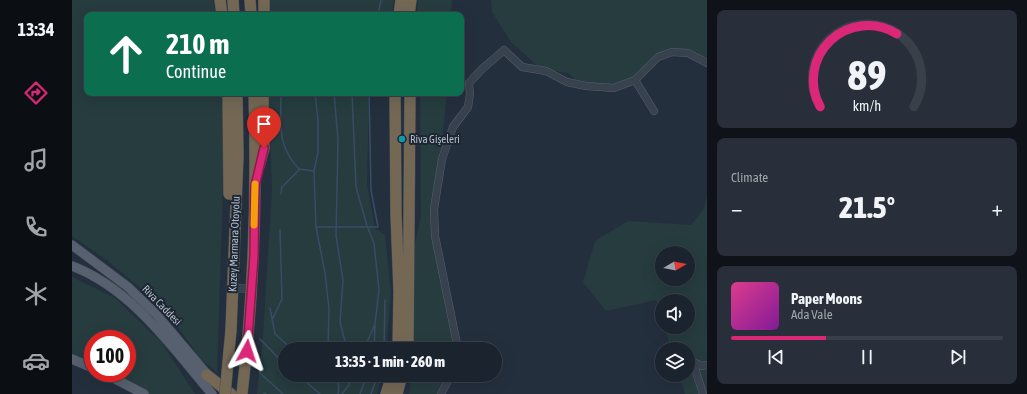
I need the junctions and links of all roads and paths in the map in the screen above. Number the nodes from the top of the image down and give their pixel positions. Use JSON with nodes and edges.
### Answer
{"nodes":[{"id":1,"x":220,"y":0,"type":"edge"},
{"id":2,"x":233,"y":0,"type":"edge"},
{"id":3,"x":250,"y":0,"type":"edge"},
{"id":4,"x":264,"y":0,"type":"edge"},
{"id":5,"x":397,"y":0,"type":"edge"},
{"id":6,"x":401,"y":0,"type":"edge"},
{"id":7,"x":410,"y":0,"type":"edge"},
{"id":8,"x":222,"y":12,"type":"edge"},
{"id":9,"x":234,"y":12,"type":"edge"},
{"id":10,"x":251,"y":12,"type":"edge"},
{"id":11,"x":264,"y":12,"type":"edge"},
{"id":12,"x":398,"y":12,"type":"edge"},
{"id":13,"x":399,"y":12,"type":"edge"},
{"id":14,"x":409,"y":12,"type":"edge"},
{"id":15,"x":707,"y":63,"type":"edge"},
{"id":16,"x":635,"y":80,"type":"junction"},
{"id":17,"x":228,"y":96,"type":"edge"},
{"id":18,"x":237,"y":96,"type":"edge"},
{"id":19,"x":254,"y":96,"type":"edge"},
{"id":20,"x":263,"y":96,"type":"edge"},
{"id":21,"x":395,"y":96,"type":"edge"},
{"id":22,"x":410,"y":96,"type":"edge"},
{"id":23,"x":654,"y":111,"type":"dead end"},
{"id":24,"x":255,"y":186,"type":"junction"},
{"id":25,"x":72,"y":245,"type":"edge"},
{"id":26,"x":72,"y":248,"type":"edge"},
{"id":27,"x":96,"y":263,"type":"junction"},
{"id":28,"x":75,"y":266,"type":"edge"},
{"id":29,"x":233,"y":288,"type":"junction"},
{"id":30,"x":252,"y":289,"type":"junction"},
{"id":31,"x":231,"y":330,"type":"junction"},
{"id":32,"x":398,"y":342,"type":"edge"},
{"id":33,"x":407,"y":342,"type":"edge"},
{"id":34,"x":458,"y":342,"type":"edge"},
{"id":35,"x":72,"y":359,"type":"edge"},
{"id":36,"x":84,"y":364,"type":"edge"},
{"id":37,"x":707,"y":365,"type":"edge"},
{"id":38,"x":207,"y":375,"type":"junction"},
{"id":39,"x":121,"y":382,"type":"edge"},
{"id":40,"x":390,"y":382,"type":"edge"},
{"id":41,"x":392,"y":382,"type":"edge"},
{"id":42,"x":400,"y":382,"type":"edge"},
{"id":43,"x":406,"y":382,"type":"edge"},
{"id":44,"x":447,"y":382,"type":"edge"},
{"id":45,"x":144,"y":394,"type":"edge"},
{"id":46,"x":212,"y":394,"type":"edge"},
{"id":47,"x":224,"y":394,"type":"edge"},
{"id":48,"x":231,"y":394,"type":"edge"},
{"id":49,"x":242,"y":394,"type":"edge"},
{"id":50,"x":386,"y":394,"type":"edge"},
{"id":51,"x":389,"y":394,"type":"edge"},
{"id":52,"x":397,"y":394,"type":"edge"},
{"id":53,"x":404,"y":394,"type":"edge"},
{"id":54,"x":441,"y":394,"type":"edge"},
{"id":55,"x":703,"y":394,"type":"edge"}],
"edges":[{"from":1,"to":8,"type":"highway"},
{"from":2,"to":9,"type":"highway"},
{"from":3,"to":10,"type":"highway"},
{"from":4,"to":11,"type":"highway"},
{"from":5,"to":12,"type":"highway"},
{"from":6,"to":13,"type":"highway"},
{"from":7,"to":14,"type":"highway"},
{"from":15,"to":16,"type":"street"},
{"from":16,"to":23,"type":"street"},
{"from":16,"to":34,"type":"street"},
{"from":17,"to":31,"type":"highway"},
{"from":18,"to":29,"type":"highway","name":"Kuzey Marmara Otoyolu"},
{"from":19,"to":24,"type":"highway","name":"Kuzey Marmara Otoyolu"},
{"from":20,"to":24,"type":"highway"},
{"from":21,"to":32,"type":"highway"},
{"from":22,"to":33,"type":"highway"},
{"from":24,"to":30,"type":"highway","name":"Kuzey Marmara Otoyolu"},
{"from":25,"to":27,"type":"main road","name":"Riva Caddesi"},
{"from":26,"to":27,"type":"main road"},
{"from":27,"to":38,"type":"main road","name":"Riva Caddesi"},
{"from":28,"to":46,"type":"main road","name":"Riva Caddesi"},
{"from":29,"to":30,"type":"street"},
{"from":29,"to":31,"type":"highway","name":"Kuzey Marmara Otoyolu"},
{"from":30,"to":49,"type":"highway","name":"Kuzey Marmara Otoyolu"},
{"from":31,"to":47,"type":"highway","name":"Kuzey Marmara Otoyolu","bridge":true},
{"from":35,"to":36,"type":"main road"},
{"from":37,"to":55,"type":"street"},
{"from":38,"to":47,"type":"main road","name":"Riva Caddesi"},
{"from":38,"to":48,"type":"highway"},
{"from":39,"to":45,"type":"main road"},
{"from":40,"to":50,"type":"highway"},
{"from":41,"to":51,"type":"highway"},
{"from":42,"to":52,"type":"highway"},
{"from":43,"to":53,"type":"highway"},
{"from":44,"to":54,"type":"street"}]}
